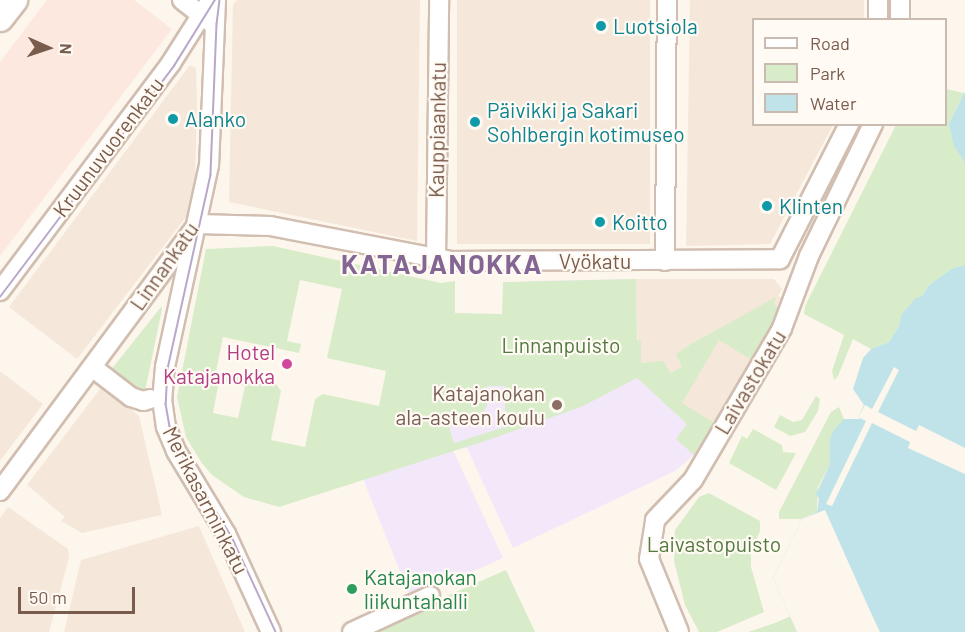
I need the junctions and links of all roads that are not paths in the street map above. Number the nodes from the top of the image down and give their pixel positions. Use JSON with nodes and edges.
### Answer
{"nodes":[{"id":1,"x":14,"y":0,"type":"edge"},
{"id":2,"x":182,"y":0,"type":"edge"},
{"id":3,"x":216,"y":0,"type":"edge"},
{"id":4,"x":439,"y":0,"type":"edge"},
{"id":5,"x":667,"y":0,"type":"edge"},
{"id":6,"x":878,"y":0,"type":"edge"},
{"id":7,"x":900,"y":0,"type":"edge"},
{"id":8,"x":209,"y":13,"type":"edge"},
{"id":9,"x":0,"y":18,"type":"edge"},
{"id":10,"x":878,"y":18,"type":"edge"},
{"id":11,"x":900,"y":18,"type":"edge"},
{"id":12,"x":848,"y":126,"type":"edge"},
{"id":13,"x":872,"y":126,"type":"edge"},
{"id":14,"x":198,"y":224,"type":"junction"},
{"id":15,"x":436,"y":260,"type":"junction"},
{"id":16,"x":664,"y":261,"type":"junction"},
{"id":17,"x":0,"y":291,"type":"edge"},
{"id":18,"x":92,"y":367,"type":"junction"},
{"id":19,"x":150,"y":399,"type":"dead end"},
{"id":20,"x":0,"y":491,"type":"edge"},
{"id":21,"x":430,"y":596,"type":"dead end"},
{"id":22,"x":271,"y":632,"type":"edge"},
{"id":23,"x":352,"y":632,"type":"edge"},
{"id":24,"x":679,"y":632,"type":"edge"}],
"edges":[{"from":1,"to":9,"type":"main road"},
{"from":2,"to":8,"type":"street"},
{"from":3,"to":8,"type":"street","name":"Linnankatu"},
{"from":4,"to":15,"type":"street","name":"Kauppiaankatu"},
{"from":5,"to":16,"type":"street"},
{"from":6,"to":10,"type":"street"},
{"from":7,"to":11,"type":"street"},
{"from":8,"to":14,"type":"street","name":"Linnankatu"},
{"from":8,"to":17,"type":"street","name":"Kruunuvuorenkatu"},
{"from":12,"to":16,"type":"street","name":"Vyökatu"},
{"from":13,"to":24,"type":"street","name":"Laivastokatu"},
{"from":14,"to":15,"type":"street","name":"Vyökatu"},
{"from":14,"to":18,"type":"street","name":"Linnankatu"},
{"from":14,"to":22,"type":"street","name":"Merikasarminkatu"},
{"from":15,"to":16,"type":"street","name":"Vyökatu"},
{"from":18,"to":19,"type":"street"},
{"from":18,"to":20,"type":"street","name":"Linnankatu"},
{"from":21,"to":23,"type":"street"}]}
